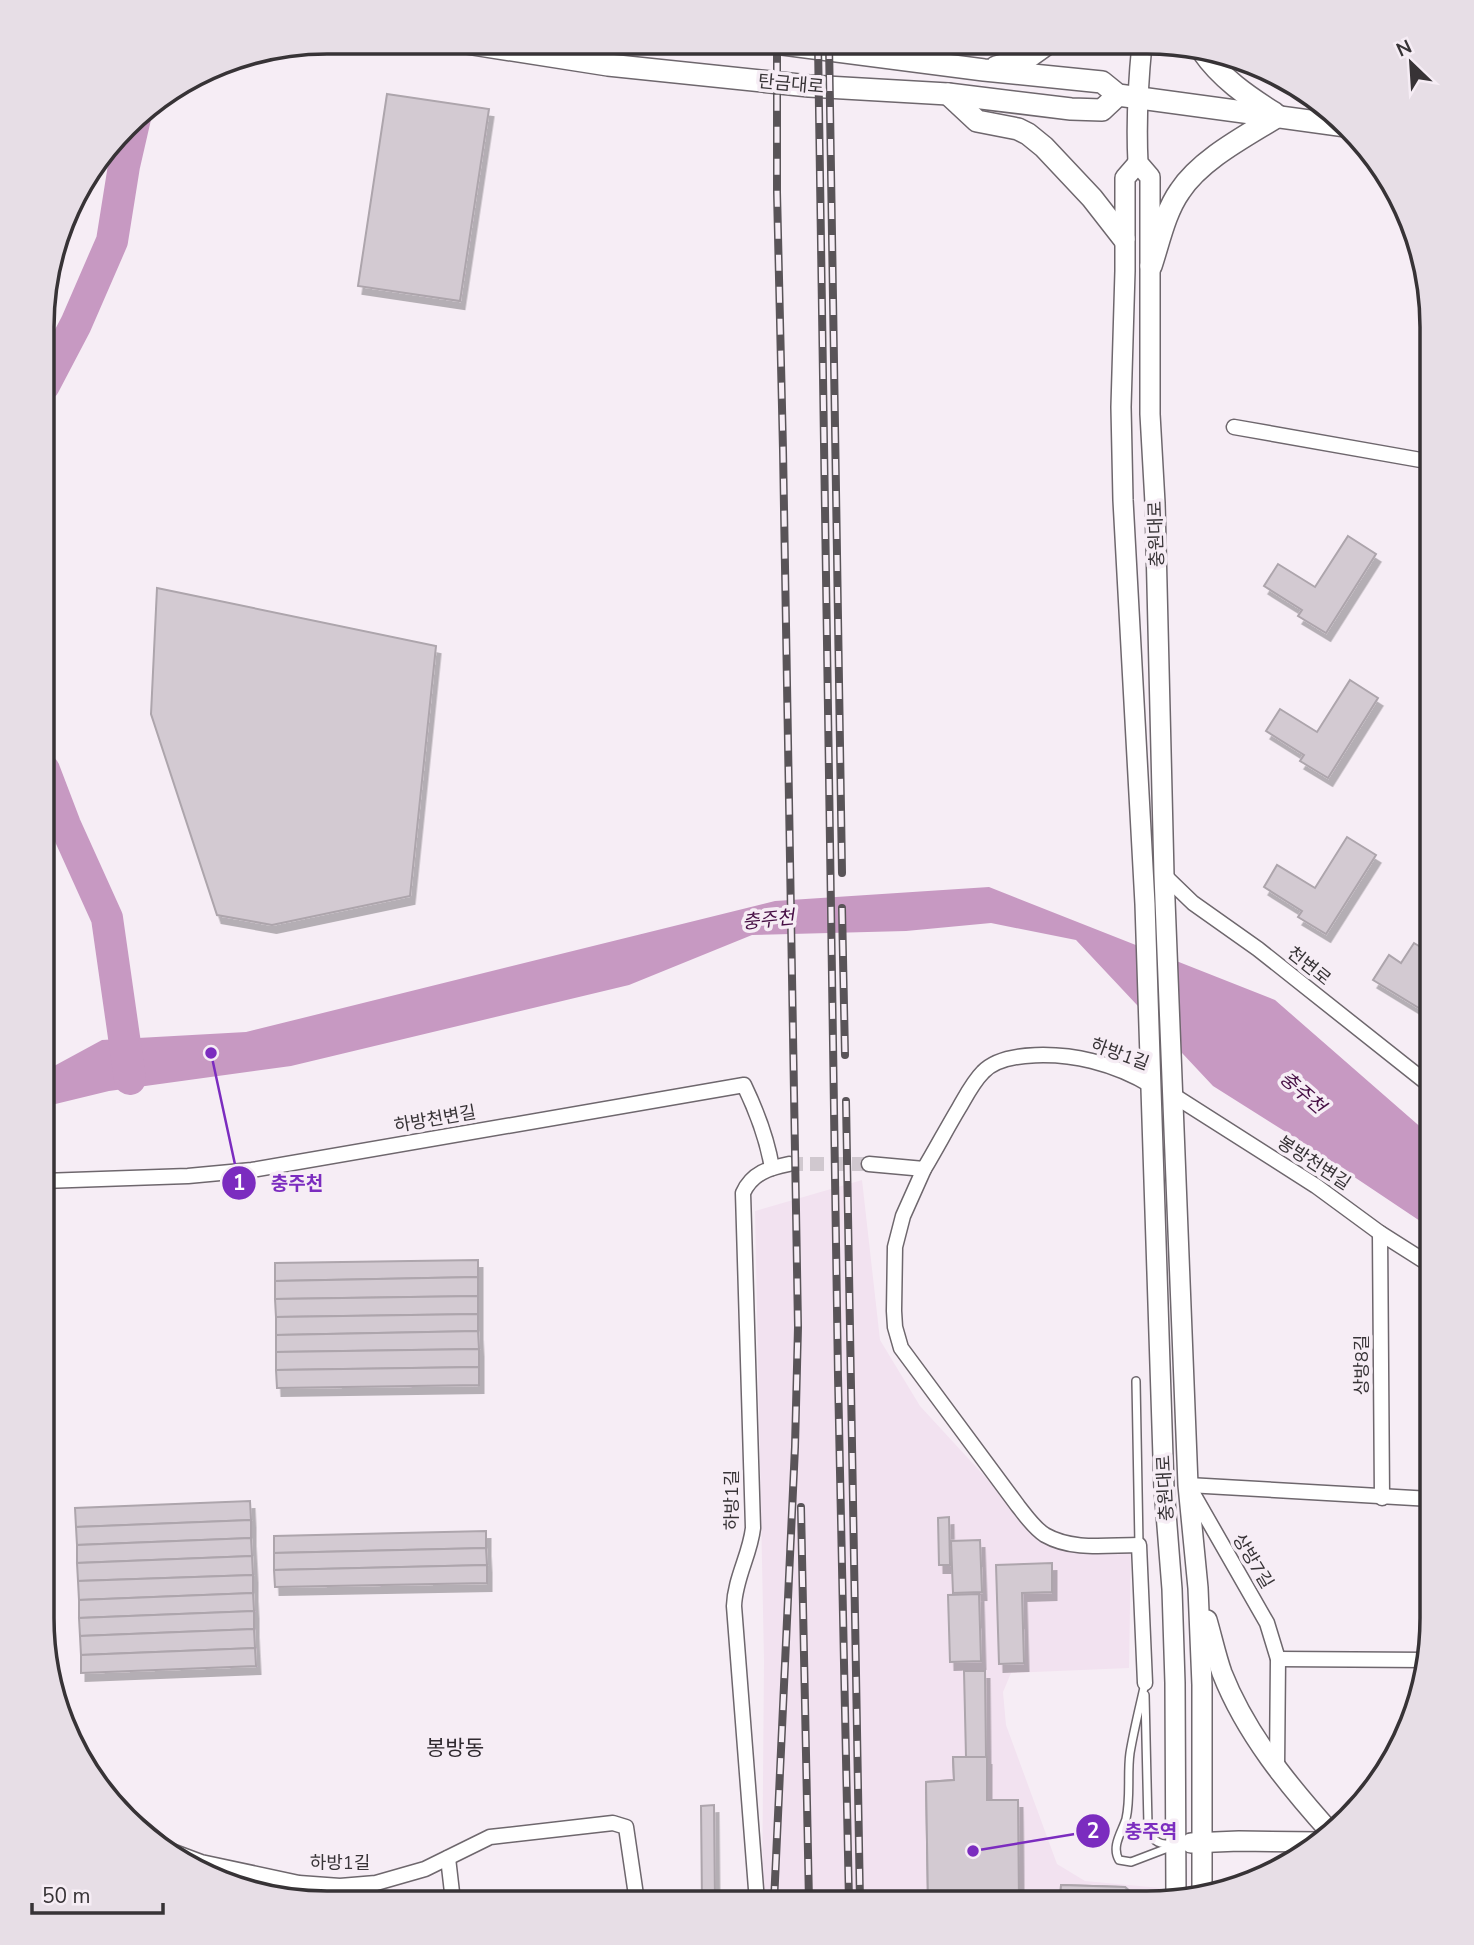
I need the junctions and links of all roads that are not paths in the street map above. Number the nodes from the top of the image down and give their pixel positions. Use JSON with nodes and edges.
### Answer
{"nodes":[{"id":1,"x":537,"y":54,"type":"edge"},
{"id":2,"x":860,"y":54,"type":"edge"},
{"id":3,"x":1033,"y":54,"type":"edge"},
{"id":4,"x":1139,"y":54,"type":"edge"},
{"id":5,"x":1210,"y":62,"type":"edge"},
{"id":6,"x":984,"y":70,"type":"junction"},
{"id":7,"x":948,"y":94,"type":"junction"},
{"id":8,"x":1128,"y":95,"type":"junction"},
{"id":9,"x":1278,"y":116,"type":"junction"},
{"id":10,"x":1328,"y":123,"type":"edge"},
{"id":11,"x":1138,"y":163,"type":"junction"},
{"id":12,"x":1124,"y":239,"type":"junction"},
{"id":13,"x":1151,"y":266,"type":"junction"},
{"id":14,"x":1234,"y":428,"type":"dead end"},
{"id":15,"x":1420,"y":459,"type":"edge"},
{"id":16,"x":1164,"y":875,"type":"junction"},
{"id":17,"x":1420,"y":1077,"type":"edge"},
{"id":18,"x":1152,"y":1083,"type":"junction"},
{"id":19,"x":1173,"y":1087,"type":"junction"},
{"id":20,"x":789,"y":1164,"type":"tunnel mouth"},
{"id":21,"x":869,"y":1164,"type":"tunnel mouth"},
{"id":22,"x":772,"y":1168,"type":"junction"},
{"id":23,"x":924,"y":1169,"type":"junction"},
{"id":24,"x":54,"y":1181,"type":"edge"},
{"id":25,"x":1380,"y":1233,"type":"junction"},
{"id":26,"x":1420,"y":1258,"type":"edge"},
{"id":27,"x":1136,"y":1381,"type":"dead end"},
{"id":28,"x":1188,"y":1485,"type":"junction"},
{"id":29,"x":1382,"y":1497,"type":"junction"},
{"id":30,"x":1420,"y":1499,"type":"edge"},
{"id":31,"x":1139,"y":1545,"type":"junction"},
{"id":32,"x":1199,"y":1588,"type":"junction"},
{"id":33,"x":1278,"y":1659,"type":"junction"},
{"id":34,"x":1416,"y":1660,"type":"edge"},
{"id":35,"x":1145,"y":1683,"type":"junction"},
{"id":36,"x":1277,"y":1768,"type":"junction"},
{"id":37,"x":1324,"y":1825,"type":"edge"},
{"id":38,"x":1302,"y":1842,"type":"edge"},
{"id":39,"x":1202,"y":1843,"type":"junction"},
{"id":40,"x":1177,"y":1844,"type":"junction"},
{"id":41,"x":447,"y":1858,"type":"junction"},
{"id":42,"x":221,"y":1869,"type":"edge"},
{"id":43,"x":1202,"y":1885,"type":"edge"},
{"id":44,"x":1176,"y":1889,"type":"edge"},
{"id":45,"x":452,"y":1891,"type":"edge"},
{"id":46,"x":635,"y":1891,"type":"edge"},
{"id":47,"x":756,"y":1891,"type":"edge"}],
"edges":[{"from":1,"to":7,"type":"main road","name":"탄금대로"},
{"from":2,"to":6,"type":"main road"},
{"from":3,"to":6,"type":"main road"},
{"from":4,"to":8,"type":"street","name":"충원대로"},
{"from":5,"to":9,"type":"main road"},
{"from":6,"to":8,"type":"main road"},
{"from":7,"to":8,"type":"main road","name":"탄금대로"},
{"from":7,"to":12,"type":"main road"},
{"from":8,"to":9,"type":"main road"},
{"from":8,"to":11,"type":"street","name":"충원대로"},
{"from":9,"to":10,"type":"main road"},
{"from":9,"to":13,"type":"main road"},
{"from":11,"to":12,"type":"street","name":"충원대로"},
{"from":11,"to":13,"type":"street","name":"충원대로"},
{"from":12,"to":18,"type":"street","name":"충원대로"},
{"from":13,"to":16,"type":"street","name":"충원대로"},
{"from":14,"to":15,"type":"street"},
{"from":16,"to":17,"type":"street","name":"천변로"},
{"from":16,"to":19,"type":"street","name":"충원대로"},
{"from":18,"to":23,"type":"street","name":"하방1길"},
{"from":18,"to":40,"type":"street","name":"충원대로"},
{"from":19,"to":25,"type":"street","name":"봉방천변길"},
{"from":19,"to":28,"type":"street","name":"충원대로"},
{"from":20,"to":22,"type":"street","name":"하방1길"},
{"from":21,"to":23,"type":"street"},
{"from":22,"to":24,"type":"street","name":"하방천변길"},
{"from":22,"to":47,"type":"street","name":"하방1길"},
{"from":23,"to":31,"type":"street","name":"하방1길"},
{"from":25,"to":26,"type":"street","name":"봉방천변길"},
{"from":25,"to":29,"type":"street","name":"상방8길"},
{"from":27,"to":31,"type":"lane"},
{"from":28,"to":29,"type":"street"},
{"from":28,"to":32,"type":"street","name":"충원대로"},
{"from":28,"to":33,"type":"street","name":"상방7길"},
{"from":29,"to":30,"type":"street"},
{"from":31,"to":35,"type":"street"},
{"from":32,"to":36,"type":"street"},
{"from":32,"to":39,"type":"street","name":"충원대로"},
{"from":33,"to":34,"type":"street"},
{"from":33,"to":36,"type":"street","name":"상방7길"},
{"from":35,"to":40,"type":"lane"},
{"from":35,"to":40,"type":"lane"},
{"from":36,"to":37,"type":"street"},
{"from":38,"to":39,"type":"street"},
{"from":39,"to":40,"type":"street"},
{"from":39,"to":43,"type":"street","name":"충원대로"},
{"from":40,"to":44,"type":"street","name":"충원대로"},
{"from":41,"to":42,"type":"street","name":"하방1길"},
{"from":41,"to":45,"type":"street"},
{"from":41,"to":46,"type":"street","name":"하방1길"}]}
